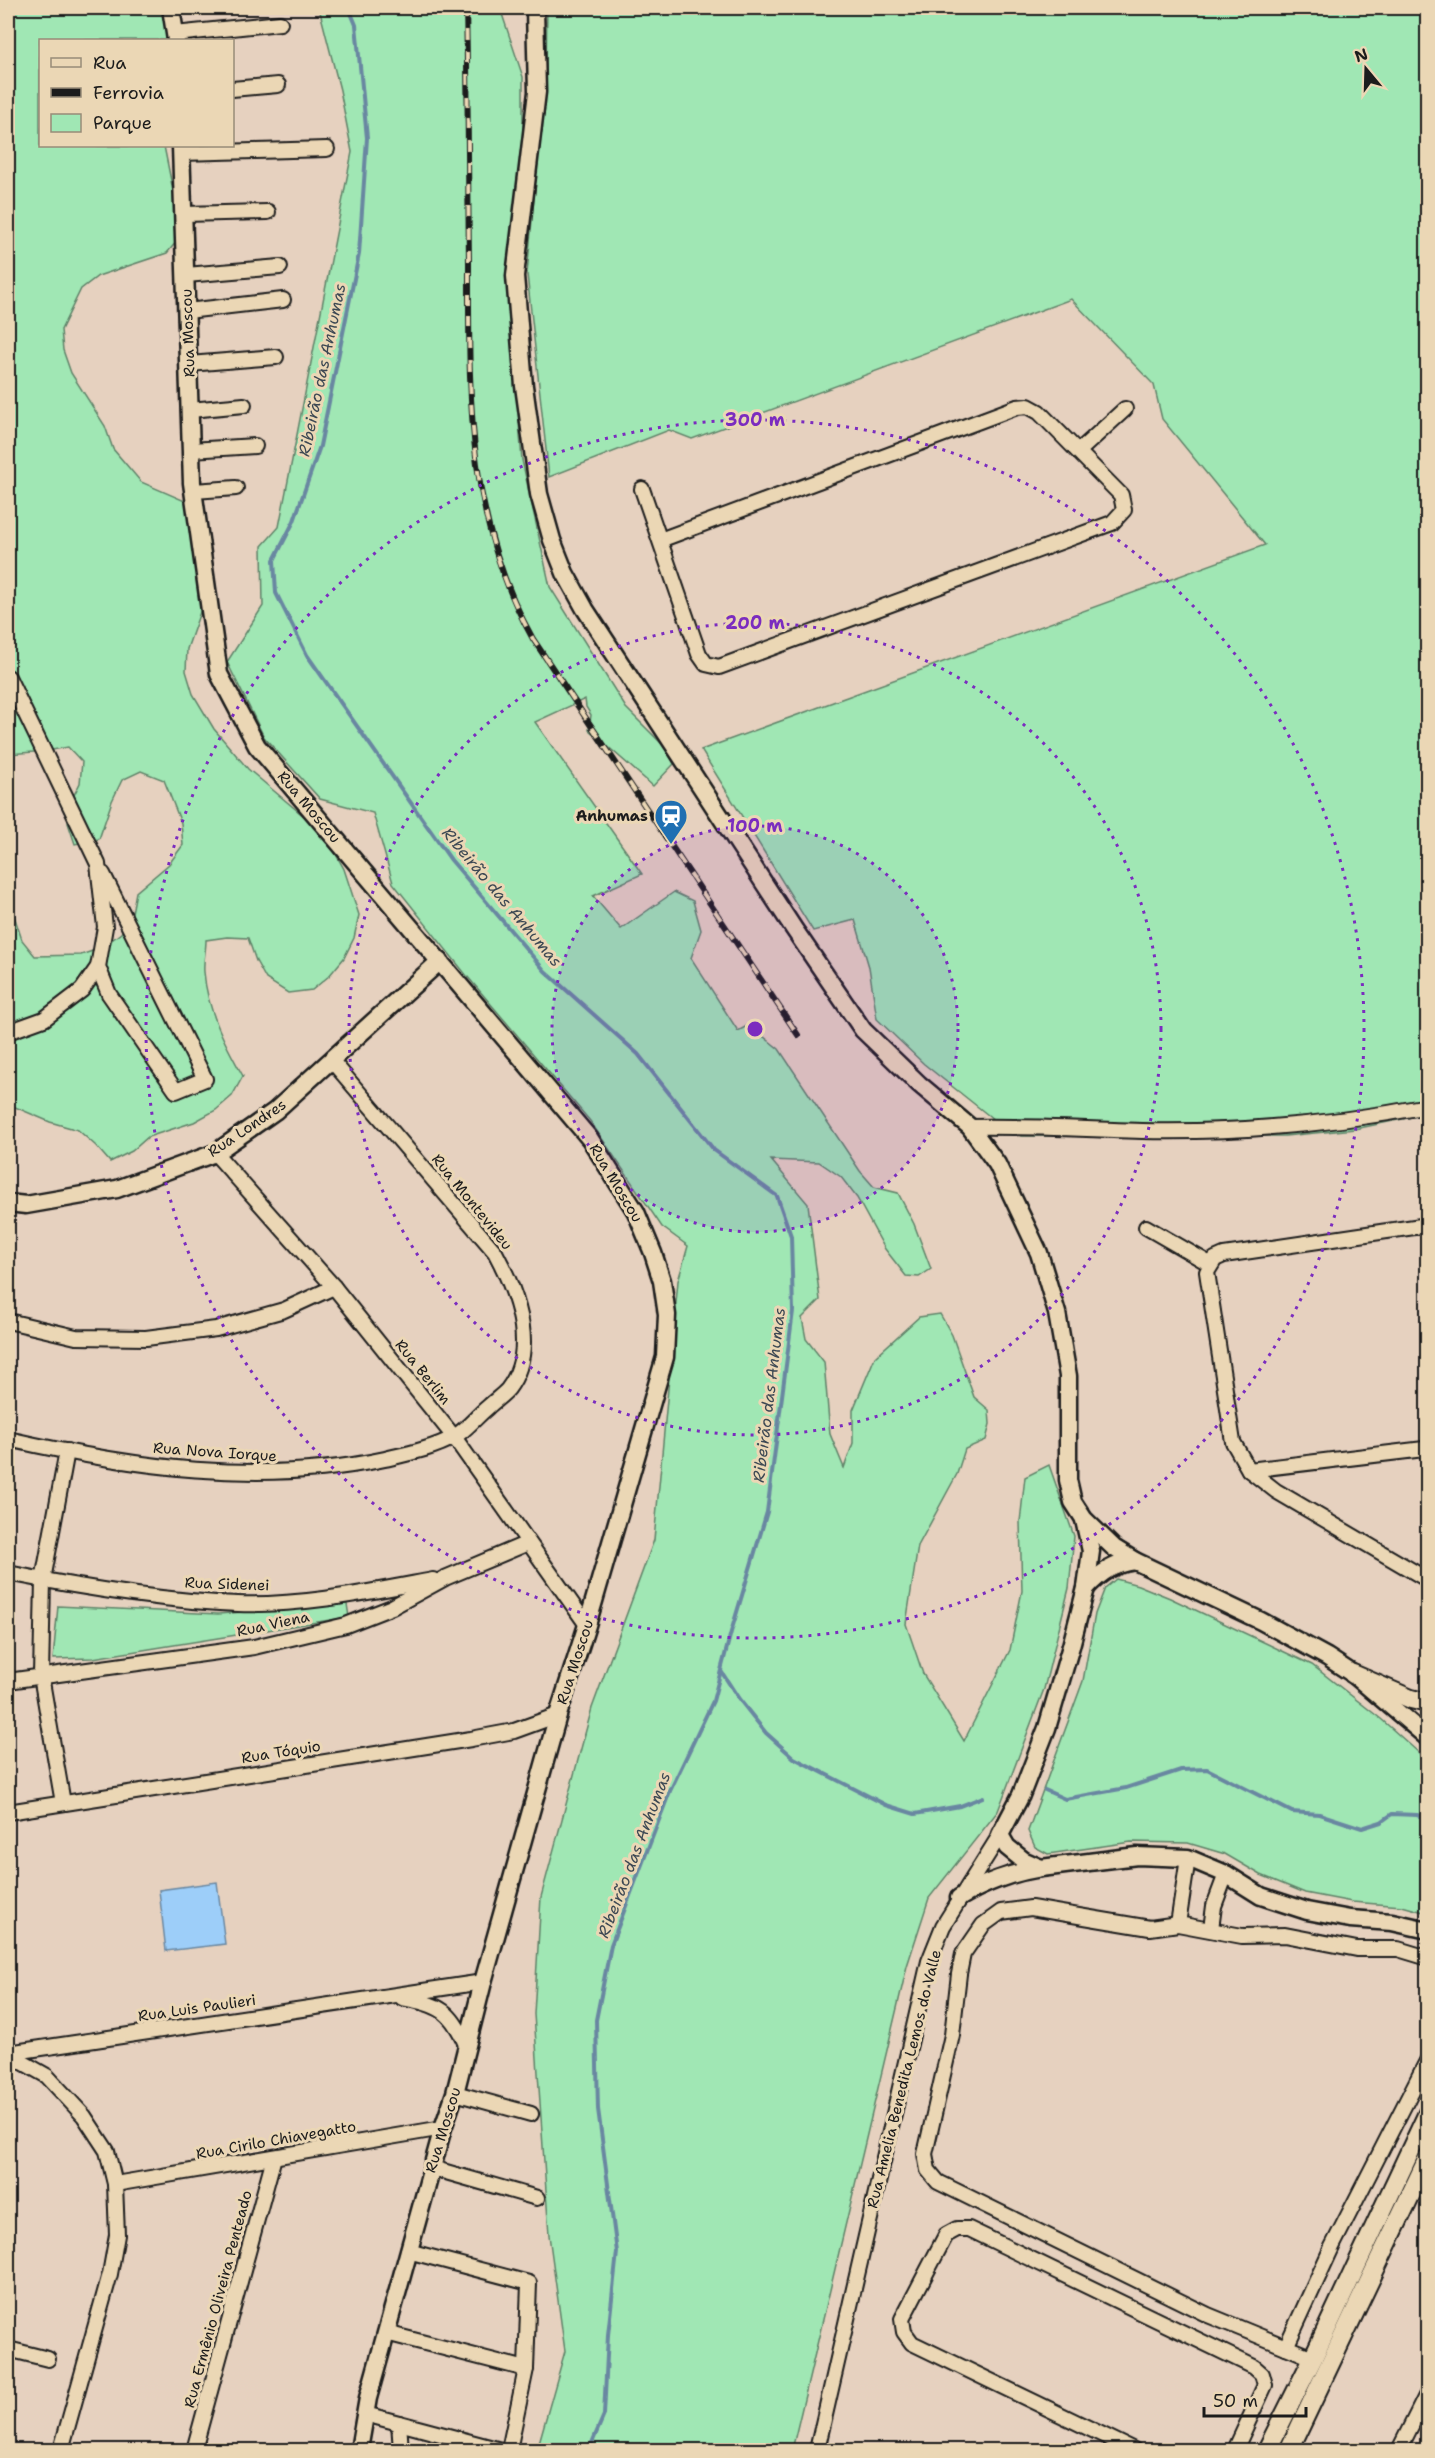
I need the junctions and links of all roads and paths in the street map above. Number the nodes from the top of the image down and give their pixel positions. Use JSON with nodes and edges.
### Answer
{"nodes":[{"id":1,"x":171,"y":8,"type":"edge"},
{"id":2,"x":535,"y":8,"type":"edge"},
{"id":3,"x":280,"y":23,"type":"dead end"},
{"id":4,"x":175,"y":37,"type":"edge"},
{"id":5,"x":278,"y":85,"type":"dead end"},
{"id":6,"x":234,"y":89,"type":"edge"},
{"id":7,"x":327,"y":148,"type":"dead end"},
{"id":8,"x":181,"y":149,"type":"edge"},
{"id":9,"x":268,"y":212,"type":"dead end"},
{"id":10,"x":184,"y":214,"type":"junction"},
{"id":11,"x":280,"y":267,"type":"dead end"},
{"id":12,"x":186,"y":275,"type":"junction"},
{"id":13,"x":283,"y":300,"type":"dead end"},
{"id":14,"x":188,"y":311,"type":"junction"},
{"id":15,"x":276,"y":357,"type":"dead end"},
{"id":16,"x":189,"y":364,"type":"junction"},
{"id":17,"x":244,"y":405,"type":"dead end"},
{"id":18,"x":1125,"y":409,"type":"dead end"},
{"id":19,"x":190,"y":410,"type":"junction"},
{"id":20,"x":255,"y":446,"type":"dead end"},
{"id":21,"x":192,"y":450,"type":"junction"},
{"id":22,"x":1079,"y":451,"type":"junction"},
{"id":23,"x":236,"y":489,"type":"dead end"},
{"id":24,"x":642,"y":489,"type":"dead end"},
{"id":25,"x":194,"y":491,"type":"junction"},
{"id":26,"x":660,"y":540,"type":"junction"},
{"id":27,"x":8,"y":677,"type":"edge"},
{"id":28,"x":98,"y":864,"type":"junction"},
{"id":29,"x":440,"y":961,"type":"junction"},
{"id":30,"x":98,"y":968,"type":"junction"},
{"id":31,"x":8,"y":1032,"type":"edge"},
{"id":32,"x":332,"y":1061,"type":"junction"},
{"id":33,"x":1428,"y":1106,"type":"edge"},
{"id":34,"x":970,"y":1127,"type":"junction"},
{"id":35,"x":215,"y":1153,"type":"junction"},
{"id":36,"x":8,"y":1203,"type":"edge"},
{"id":37,"x":1428,"y":1225,"type":"edge"},
{"id":38,"x":1146,"y":1227,"type":"dead end"},
{"id":39,"x":1210,"y":1264,"type":"junction"},
{"id":40,"x":334,"y":1287,"type":"junction"},
{"id":41,"x":8,"y":1321,"type":"edge"},
{"id":42,"x":454,"y":1437,"type":"junction"},
{"id":43,"x":8,"y":1439,"type":"edge"},
{"id":44,"x":1424,"y":1449,"type":"dead end"},
{"id":45,"x":67,"y":1451,"type":"junction"},
{"id":46,"x":1249,"y":1470,"type":"junction"},
{"id":47,"x":1084,"y":1519,"type":"junction"},
{"id":48,"x":528,"y":1543,"type":"junction"},
{"id":49,"x":1136,"y":1561,"type":"junction"},
{"id":50,"x":8,"y":1573,"type":"edge"},
{"id":51,"x":445,"y":1578,"type":"junction"},
{"id":52,"x":43,"y":1580,"type":"junction"},
{"id":53,"x":1428,"y":1580,"type":"edge"},
{"id":54,"x":1086,"y":1588,"type":"junction"},
{"id":55,"x":386,"y":1589,"type":"junction"},
{"id":56,"x":355,"y":1595,"type":"junction"},
{"id":57,"x":392,"y":1607,"type":"junction"},
{"id":58,"x":362,"y":1618,"type":"junction"},
{"id":59,"x":587,"y":1625,"type":"junction"},
{"id":60,"x":1353,"y":1674,"type":"junction"},
{"id":61,"x":41,"y":1676,"type":"junction"},
{"id":62,"x":8,"y":1681,"type":"edge"},
{"id":63,"x":1428,"y":1703,"type":"edge"},
{"id":64,"x":558,"y":1715,"type":"junction"},
{"id":65,"x":1428,"y":1738,"type":"edge"},
{"id":66,"x":63,"y":1803,"type":"junction"},
{"id":67,"x":8,"y":1812,"type":"edge"},
{"id":68,"x":1000,"y":1835,"type":"junction"},
{"id":69,"x":1188,"y":1858,"type":"junction"},
{"id":70,"x":1041,"y":1868,"type":"junction"},
{"id":71,"x":1226,"y":1874,"type":"junction"},
{"id":72,"x":959,"y":1898,"type":"junction"},
{"id":73,"x":1178,"y":1924,"type":"junction"},
{"id":74,"x":1211,"y":1929,"type":"junction"},
{"id":75,"x":1428,"y":1930,"type":"edge"},
{"id":76,"x":1428,"y":1958,"type":"edge"},
{"id":77,"x":483,"y":1982,"type":"junction"},
{"id":78,"x":391,"y":1996,"type":"junction"},
{"id":79,"x":467,"y":2047,"type":"junction"},
{"id":80,"x":8,"y":2053,"type":"edge"},
{"id":81,"x":1428,"y":2058,"type":"edge"},
{"id":82,"x":455,"y":2093,"type":"junction"},
{"id":83,"x":1428,"y":2113,"type":"edge"},
{"id":84,"x":531,"y":2114,"type":"dead end"},
{"id":85,"x":443,"y":2128,"type":"junction"},
{"id":86,"x":274,"y":2157,"type":"junction"},
{"id":87,"x":1428,"y":2158,"type":"edge"},
{"id":88,"x":432,"y":2168,"type":"junction"},
{"id":89,"x":115,"y":2184,"type":"junction"},
{"id":90,"x":537,"y":2198,"type":"dead end"},
{"id":91,"x":408,"y":2251,"type":"junction"},
{"id":92,"x":386,"y":2333,"type":"junction"},
{"id":93,"x":1286,"y":2347,"type":"junction"},
{"id":94,"x":8,"y":2349,"type":"edge"},
{"id":95,"x":1313,"y":2358,"type":"junction"},
{"id":96,"x":48,"y":2359,"type":"dead end"},
{"id":97,"x":526,"y":2368,"type":"junction"},
{"id":98,"x":1428,"y":2392,"type":"edge"},
{"id":99,"x":365,"y":2414,"type":"junction"},
{"id":100,"x":399,"y":2423,"type":"junction"},
{"id":101,"x":61,"y":2451,"type":"edge"},
{"id":102,"x":194,"y":2451,"type":"edge"},
{"id":103,"x":359,"y":2451,"type":"edge"},
{"id":104,"x":401,"y":2451,"type":"edge"},
{"id":105,"x":501,"y":2451,"type":"edge"},
{"id":106,"x":510,"y":2451,"type":"edge"},
{"id":107,"x":817,"y":2451,"type":"edge"},
{"id":108,"x":1134,"y":2451,"type":"edge"},
{"id":109,"x":1235,"y":2451,"type":"edge"},
{"id":110,"x":1267,"y":2451,"type":"edge"},
{"id":111,"x":1289,"y":2451,"type":"edge"},
{"id":112,"x":1399,"y":2451,"type":"edge"}],
"edges":[{"from":1,"to":4,"type":"street"},
{"from":2,"to":34,"type":"street"},
{"from":3,"to":4,"type":"street"},
{"from":5,"to":6,"type":"street"},
{"from":7,"to":8,"type":"street"},
{"from":8,"to":10,"type":"street","name":"Rua Moscou"},
{"from":9,"to":10,"type":"street"},
{"from":10,"to":12,"type":"street","name":"Rua Moscou"},
{"from":11,"to":12,"type":"street"},
{"from":12,"to":14,"type":"street","name":"Rua Moscou"},
{"from":13,"to":14,"type":"street"},
{"from":14,"to":16,"type":"street","name":"Rua Moscou"},
{"from":15,"to":16,"type":"street"},
{"from":16,"to":19,"type":"street","name":"Rua Moscou"},
{"from":17,"to":19,"type":"street"},
{"from":18,"to":22,"type":"street"},
{"from":19,"to":21,"type":"street","name":"Rua Moscou"},
{"from":20,"to":21,"type":"street"},
{"from":21,"to":25,"type":"street","name":"Rua Moscou"},
{"from":22,"to":26,"type":"street"},
{"from":22,"to":26,"type":"street"},
{"from":23,"to":25,"type":"street"},
{"from":24,"to":26,"type":"street"},
{"from":25,"to":29,"type":"street","name":"Rua Moscou"},
{"from":27,"to":28,"type":"street"},
{"from":28,"to":30,"type":"street"},
{"from":28,"to":30,"type":"street"},
{"from":29,"to":32,"type":"street","name":"Rua Londres"},
{"from":29,"to":59,"type":"street","name":"Rua Moscou"},
{"from":30,"to":31,"type":"street"},
{"from":32,"to":35,"type":"street","name":"Rua Londres"},
{"from":32,"to":42,"type":"street","name":"Rua Montevideu"},
{"from":33,"to":34,"type":"street"},
{"from":34,"to":47,"type":"street"},
{"from":35,"to":36,"type":"street","name":"Rua Londres"},
{"from":35,"to":40,"type":"street","name":"Rua Berlim"},
{"from":37,"to":39,"type":"street"},
{"from":38,"to":39,"type":"street"},
{"from":39,"to":46,"type":"street"},
{"from":40,"to":41,"type":"street"},
{"from":40,"to":42,"type":"street","name":"Rua Berlim"},
{"from":42,"to":45,"type":"street","name":"Rua Nova Iorque"},
{"from":42,"to":48,"type":"street","name":"Rua Berlim"},
{"from":43,"to":45,"type":"street","name":"Rua Nova Iorque"},
{"from":44,"to":46,"type":"street"},
{"from":45,"to":52,"type":"street"},
{"from":46,"to":53,"type":"street"},
{"from":47,"to":49,"type":"street"},
{"from":47,"to":54,"type":"street","name":"Rua Amelia Benedita Lemos do Valle"},
{"from":48,"to":51,"type":"street","name":"Rua Viena"},
{"from":48,"to":59,"type":"street","name":"Rua Berlim"},
{"from":49,"to":54,"type":"street"},
{"from":49,"to":60,"type":"street"},
{"from":50,"to":52,"type":"street","name":"Rua Sidenei"},
{"from":51,"to":55,"type":"street","name":"Rua Sidenei"},
{"from":51,"to":57,"type":"street","name":"Rua Viena"},
{"from":52,"to":56,"type":"street","name":"Rua Sidenei"},
{"from":52,"to":61,"type":"street"},
{"from":54,"to":68,"type":"street","name":"Rua Amelia Benedita Lemos do Valle"},
{"from":55,"to":56,"type":"street","name":"Rua Sidenei"},
{"from":55,"to":57,"type":"street"},
{"from":56,"to":58,"type":"street"},
{"from":57,"to":58,"type":"street","name":"Rua Viena"},
{"from":58,"to":61,"type":"street","name":"Rua Viena"},
{"from":59,"to":64,"type":"street","name":"Rua Moscou"},
{"from":60,"to":63,"type":"main road"},
{"from":60,"to":65,"type":"street"},
{"from":61,"to":62,"type":"street","name":"Rua Viena"},
{"from":61,"to":66,"type":"street"},
{"from":64,"to":66,"type":"street","name":"Rua Tóquio"},
{"from":64,"to":77,"type":"street","name":"Rua Moscou"},
{"from":66,"to":67,"type":"street","name":"Rua Tóquio"},
{"from":68,"to":70,"type":"street"},
{"from":68,"to":72,"type":"street","name":"Rua Amelia Benedita Lemos do Valle"},
{"from":69,"to":70,"type":"street"},
{"from":69,"to":71,"type":"street"},
{"from":69,"to":73,"type":"street"},
{"from":70,"to":72,"type":"street"},
{"from":71,"to":74,"type":"street"},
{"from":71,"to":75,"type":"street"},
{"from":72,"to":107,"type":"street","name":"Rua Amelia Benedita Lemos do Valle"},
{"from":73,"to":74,"type":"street"},
{"from":73,"to":93,"type":"street"},
{"from":74,"to":76,"type":"street"},
{"from":77,"to":78,"type":"street","name":"Rua Luis Paulieri"},
{"from":77,"to":79,"type":"street","name":"Rua Moscou"},
{"from":78,"to":79,"type":"street","name":"Rua Luis Paulieri"},
{"from":78,"to":80,"type":"street","name":"Rua Luis Paulieri"},
{"from":79,"to":82,"type":"street","name":"Rua Moscou"},
{"from":80,"to":89,"type":"street"},
{"from":81,"to":93,"type":"street"},
{"from":82,"to":84,"type":"street"},
{"from":82,"to":85,"type":"street","name":"Rua Moscou"},
{"from":83,"to":95,"type":"main road"},
{"from":85,"to":86,"type":"street","name":"Rua Cirilo Chiavegatto"},
{"from":85,"to":88,"type":"street","name":"Rua Moscou"},
{"from":86,"to":89,"type":"street","name":"Rua Cirilo Chiavegatto"},
{"from":86,"to":102,"type":"street","name":"Rua Ermênio Oliveira Penteado"},
{"from":87,"to":111,"type":"main road"},
{"from":88,"to":90,"type":"street"},
{"from":88,"to":91,"type":"street","name":"Rua Moscou"},
{"from":89,"to":101,"type":"street"},
{"from":91,"to":92,"type":"street","name":"Rua Moscou"},
{"from":91,"to":97,"type":"street"},
{"from":92,"to":97,"type":"street"},
{"from":92,"to":99,"type":"street","name":"Rua Moscou"},
{"from":93,"to":95,"type":"street"},
{"from":94,"to":96,"type":"street"},
{"from":95,"to":110,"type":"main road"},
{"from":97,"to":106,"type":"street"},
{"from":98,"to":112,"type":"street"},
{"from":99,"to":100,"type":"street"},
{"from":99,"to":103,"type":"street","name":"Rua Moscou"},
{"from":100,"to":104,"type":"street"},
{"from":100,"to":105,"type":"street"},
{"from":108,"to":109,"type":"street"}]}
